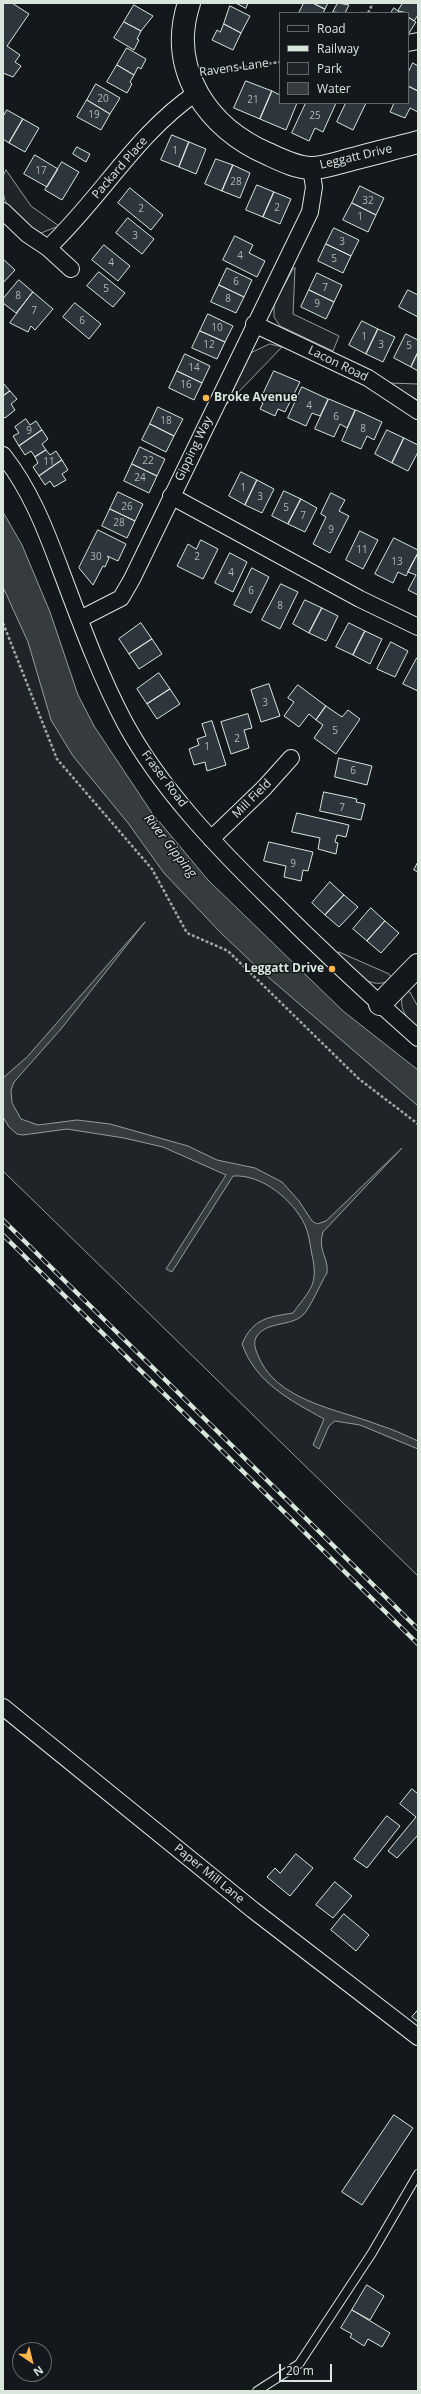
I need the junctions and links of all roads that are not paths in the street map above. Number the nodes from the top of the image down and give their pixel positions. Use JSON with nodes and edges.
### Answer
{"nodes":[{"id":1,"x":189,"y":3,"type":"edge"},
{"id":2,"x":192,"y":84,"type":"junction"},
{"id":3,"x":418,"y":142,"type":"edge"},
{"id":4,"x":311,"y":168,"type":"junction"},
{"id":5,"x":3,"y":211,"type":"edge"},
{"id":6,"x":48,"y":248,"type":"junction"},
{"id":7,"x":71,"y":269,"type":"dead end"},
{"id":8,"x":254,"y":324,"type":"junction"},
{"id":9,"x":418,"y":411,"type":"edge"},
{"id":10,"x":3,"y":455,"type":"edge"},
{"id":11,"x":171,"y":496,"type":"junction"},
{"id":12,"x":80,"y":619,"type":"junction"},
{"id":13,"x":418,"y":627,"type":"edge"},
{"id":14,"x":291,"y":758,"type":"dead end"},
{"id":15,"x":211,"y":839,"type":"junction"},
{"id":16,"x":418,"y":965,"type":"edge"},
{"id":17,"x":380,"y":1004,"type":"junction"},
{"id":18,"x":418,"y":1038,"type":"edge"},
{"id":19,"x":3,"y":1707,"type":"edge"},
{"id":20,"x":418,"y":2037,"type":"edge"},
{"id":21,"x":418,"y":2174,"type":"edge"},
{"id":22,"x":257,"y":2391,"type":"edge"}],
"edges":[{"from":1,"to":2,"type":"street","name":"Leggatt Drive"},
{"from":2,"to":4,"type":"street","name":"Leggatt Drive"},
{"from":2,"to":6,"type":"street","name":"Packard Place"},
{"from":3,"to":4,"type":"street","name":"Leggatt Drive"},
{"from":4,"to":8,"type":"street","name":"Gipping Way"},
{"from":5,"to":6,"type":"street"},
{"from":6,"to":7,"type":"street"},
{"from":8,"to":9,"type":"street","name":"Lacon Road"},
{"from":8,"to":11,"type":"street","name":"Gipping Way"},
{"from":10,"to":12,"type":"street","name":"Fraser Road"},
{"from":11,"to":12,"type":"street","name":"Gipping Way"},
{"from":11,"to":13,"type":"street"},
{"from":12,"to":15,"type":"street","name":"Fraser Road"},
{"from":14,"to":15,"type":"street","name":"Mill Field"},
{"from":15,"to":17,"type":"street","name":"Fraser Road"},
{"from":16,"to":17,"type":"street"},
{"from":17,"to":18,"type":"street","name":"Fraser Road"},
{"from":19,"to":20,"type":"street","name":"Paper Mill Lane"},
{"from":21,"to":22,"type":"lane"}]}
